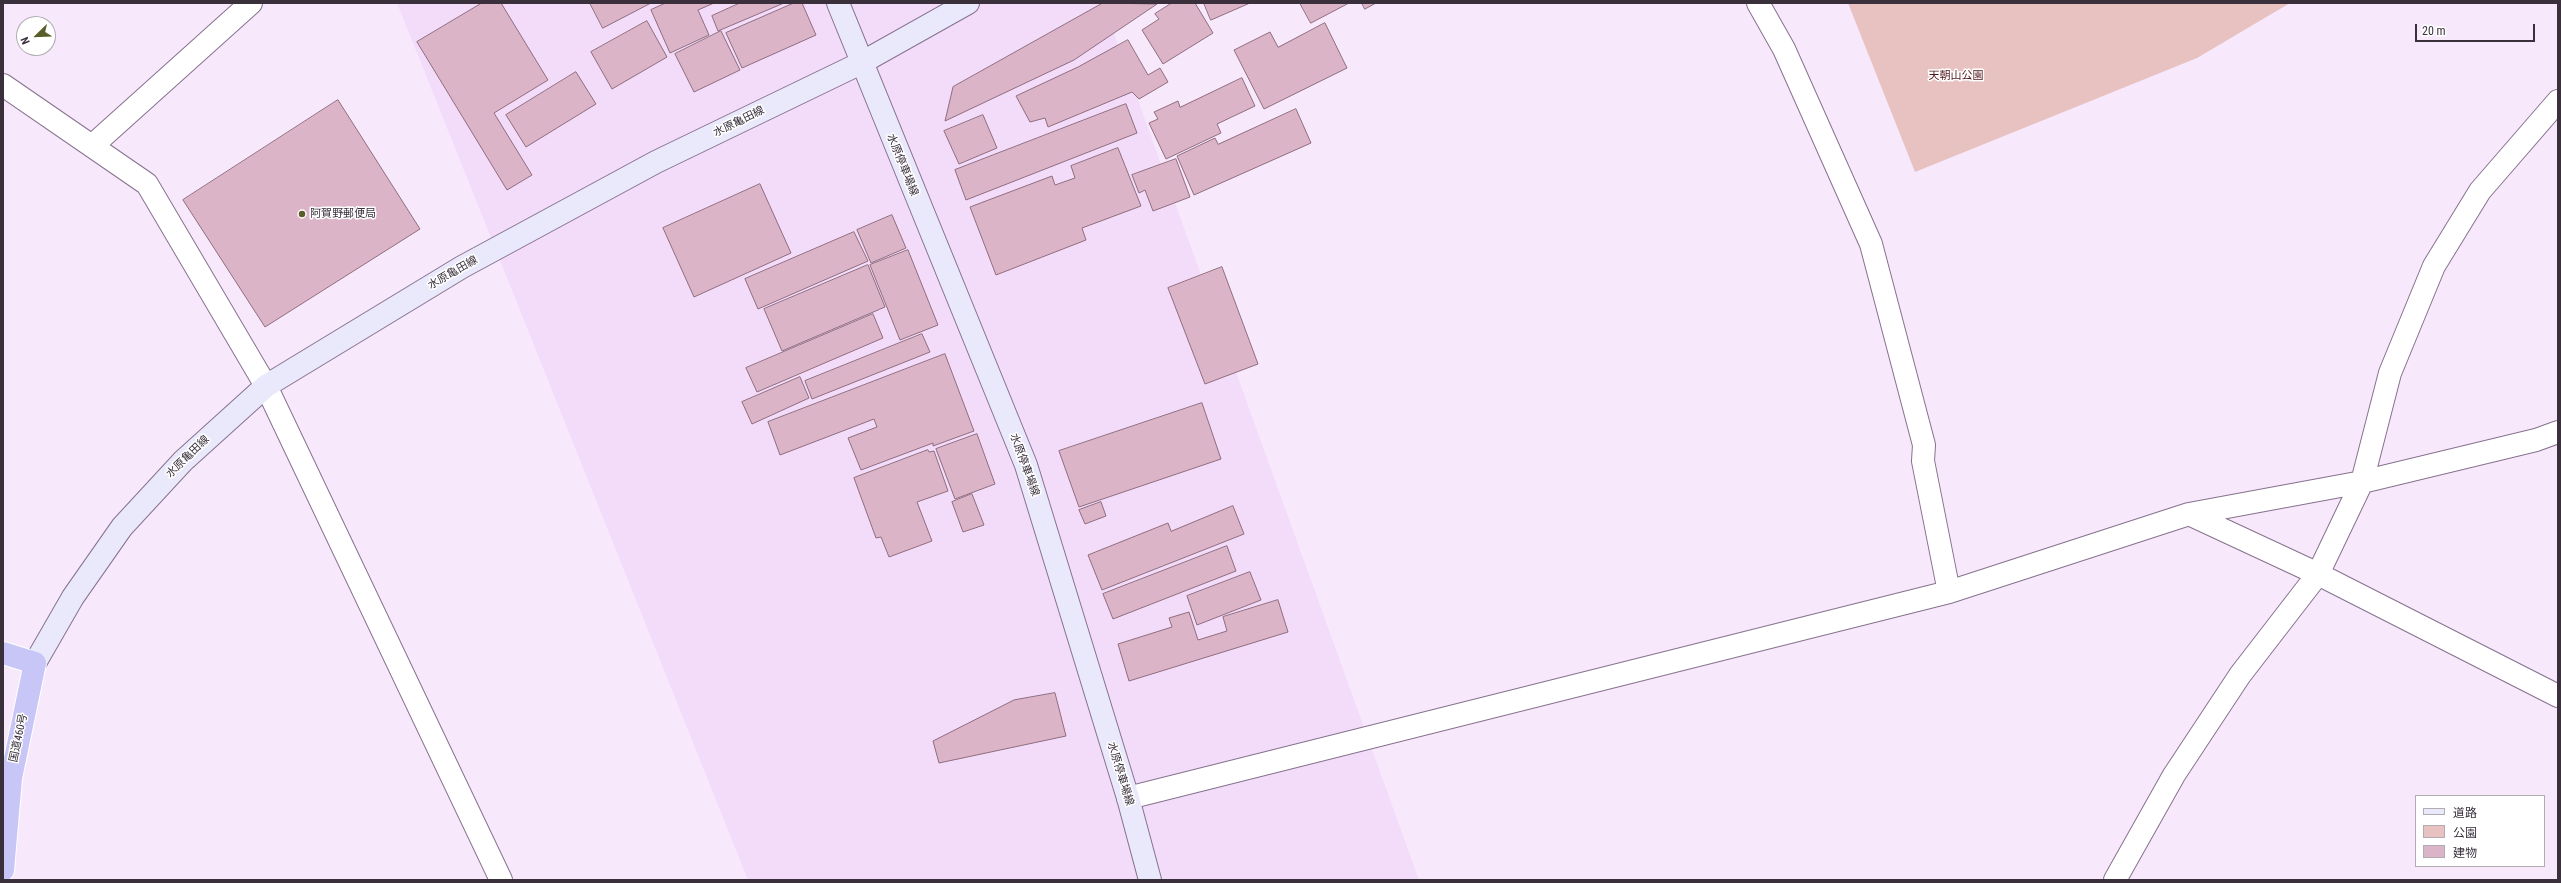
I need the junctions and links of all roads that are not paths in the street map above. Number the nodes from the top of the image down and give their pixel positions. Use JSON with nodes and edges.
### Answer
{"nodes":[{"id":1,"x":250,"y":3,"type":"edge"},
{"id":2,"x":838,"y":3,"type":"edge"},
{"id":3,"x":968,"y":3,"type":"edge"},
{"id":4,"x":1758,"y":3,"type":"edge"},
{"id":5,"x":861,"y":63,"type":"junction"},
{"id":6,"x":3,"y":85,"type":"edge"},
{"id":7,"x":2558,"y":101,"type":"edge"},
{"id":8,"x":92,"y":146,"type":"junction"},
{"id":9,"x":266,"y":386,"type":"junction"},
{"id":10,"x":2558,"y":432,"type":"edge"},
{"id":11,"x":2362,"y":482,"type":"junction"},
{"id":12,"x":2189,"y":514,"type":"junction"},
{"id":13,"x":2318,"y":574,"type":"junction"},
{"id":14,"x":1949,"y":592,"type":"junction"},
{"id":15,"x":3,"y":653,"type":"edge"},
{"id":16,"x":35,"y":663,"type":"junction"},
{"id":17,"x":2558,"y":696,"type":"edge"},
{"id":18,"x":1128,"y":798,"type":"junction"},
{"id":19,"x":3,"y":870,"type":"edge"},
{"id":20,"x":501,"y":880,"type":"edge"},
{"id":21,"x":1150,"y":880,"type":"edge"},
{"id":22,"x":2116,"y":880,"type":"edge"}],
"edges":[{"from":1,"to":8,"type":"street"},
{"from":2,"to":5,"type":"main road","name":"水原停車場線"},
{"from":3,"to":5,"type":"main road","name":"水原亀田線"},
{"from":4,"to":14,"type":"street"},
{"from":5,"to":9,"type":"main road","name":"水原亀田線"},
{"from":5,"to":18,"type":"main road","name":"水原停車場線"},
{"from":6,"to":8,"type":"street"},
{"from":7,"to":11,"type":"street"},
{"from":8,"to":9,"type":"street"},
{"from":9,"to":16,"type":"main road","name":"水原亀田線"},
{"from":9,"to":20,"type":"street"},
{"from":10,"to":11,"type":"street"},
{"from":11,"to":12,"type":"street"},
{"from":11,"to":13,"type":"street"},
{"from":12,"to":13,"type":"street"},
{"from":12,"to":14,"type":"street"},
{"from":13,"to":17,"type":"street"},
{"from":13,"to":22,"type":"street"},
{"from":14,"to":18,"type":"street"},
{"from":15,"to":16,"type":"highway"},
{"from":16,"to":19,"type":"highway","name":"国道460号"},
{"from":18,"to":21,"type":"main road","name":"水原停車場線"}]}
